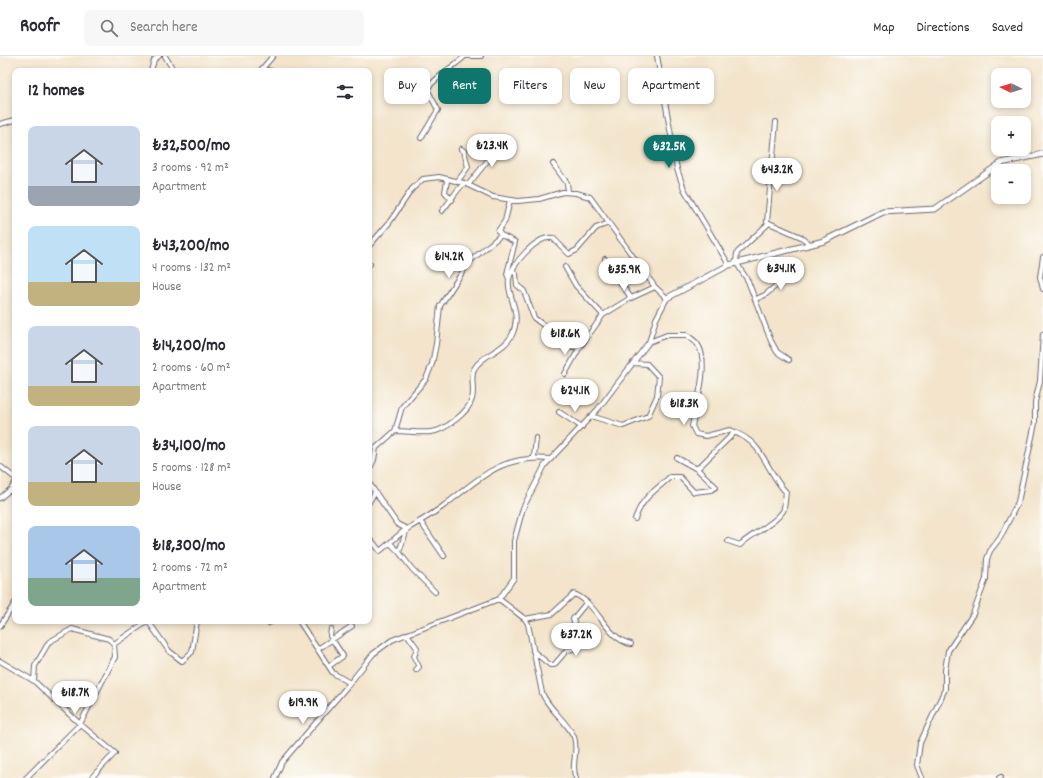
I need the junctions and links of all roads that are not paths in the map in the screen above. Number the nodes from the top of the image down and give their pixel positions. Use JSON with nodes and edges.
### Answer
{"nodes":[{"id":1,"x":159,"y":56,"type":"edge"},
{"id":2,"x":165,"y":56,"type":"edge"},
{"id":3,"x":272,"y":56,"type":"edge"},
{"id":4,"x":481,"y":56,"type":"edge"},
{"id":5,"x":657,"y":56,"type":"edge"},
{"id":6,"x":153,"y":58,"type":"edge"},
{"id":7,"x":151,"y":68,"type":"edge"},
{"id":8,"x":172,"y":68,"type":"edge"},
{"id":9,"x":263,"y":68,"type":"edge"},
{"id":10,"x":12,"y":121,"type":"edge"},
{"id":11,"x":776,"y":122,"type":"dead end"},
{"id":12,"x":0,"y":124,"type":"edge"},
{"id":13,"x":421,"y":138,"type":"dead end"},
{"id":14,"x":461,"y":149,"type":"dead end"},
{"id":15,"x":490,"y":150,"type":"dead end"},
{"id":16,"x":1043,"y":154,"type":"edge"},
{"id":17,"x":553,"y":164,"type":"dead end"},
{"id":18,"x":447,"y":181,"type":"junction"},
{"id":19,"x":457,"y":182,"type":"junction"},
{"id":20,"x":466,"y":184,"type":"junction"},
{"id":21,"x":568,"y":192,"type":"junction"},
{"id":22,"x":452,"y":200,"type":"junction"},
{"id":23,"x":510,"y":200,"type":"junction"},
{"id":24,"x":442,"y":211,"type":"dead end"},
{"id":25,"x":609,"y":223,"type":"junction"},
{"id":26,"x":768,"y":224,"type":"junction"},
{"id":27,"x":502,"y":235,"type":"junction"},
{"id":28,"x":372,"y":243,"type":"edge"},
{"id":29,"x":810,"y":244,"type":"junction"},
{"id":30,"x":1043,"y":257,"type":"edge"},
{"id":31,"x":605,"y":259,"type":"dead end"},
{"id":32,"x":736,"y":262,"type":"junction"},
{"id":33,"x":728,"y":265,"type":"junction"},
{"id":34,"x":565,"y":267,"type":"dead end"},
{"id":35,"x":797,"y":268,"type":"dead end"},
{"id":36,"x":513,"y":271,"type":"junction"},
{"id":37,"x":509,"y":280,"type":"junction"},
{"id":38,"x":655,"y":287,"type":"junction"},
{"id":39,"x":1043,"y":289,"type":"edge"},
{"id":40,"x":631,"y":298,"type":"junction"},
{"id":41,"x":667,"y":298,"type":"junction"},
{"id":42,"x":756,"y":299,"type":"junction"},
{"id":43,"x":603,"y":315,"type":"junction"},
{"id":44,"x":1043,"y":334,"type":"edge"},
{"id":45,"x":649,"y":342,"type":"junction"},
{"id":46,"x":580,"y":346,"type":"junction"},
{"id":47,"x":789,"y":360,"type":"dead end"},
{"id":48,"x":633,"y":362,"type":"junction"},
{"id":49,"x":565,"y":374,"type":"dead end"},
{"id":50,"x":559,"y":412,"type":"dead end"},
{"id":51,"x":591,"y":416,"type":"junction"},
{"id":52,"x":582,"y":427,"type":"junction"},
{"id":53,"x":395,"y":431,"type":"junction"},
{"id":54,"x":735,"y":432,"type":"junction"},
{"id":55,"x":536,"y":438,"type":"dead end"},
{"id":56,"x":534,"y":457,"type":"junction"},
{"id":57,"x":677,"y":458,"type":"dead end"},
{"id":58,"x":551,"y":459,"type":"junction"},
{"id":59,"x":372,"y":464,"type":"edge"},
{"id":60,"x":0,"y":466,"type":"edge"},
{"id":61,"x":697,"y":469,"type":"junction"},
{"id":62,"x":12,"y":476,"type":"edge"},
{"id":63,"x":372,"y":488,"type":"edge"},
{"id":64,"x":11,"y":489,"type":"edge"},
{"id":65,"x":375,"y":492,"type":"junction"},
{"id":66,"x":372,"y":497,"type":"edge"},
{"id":67,"x":0,"y":498,"type":"edge"},
{"id":68,"x":635,"y":518,"type":"dead end"},
{"id":69,"x":420,"y":521,"type":"junction"},
{"id":70,"x":407,"y":528,"type":"junction"},
{"id":71,"x":728,"y":541,"type":"dead end"},
{"id":72,"x":372,"y":542,"type":"edge"},
{"id":73,"x":390,"y":542,"type":"junction"},
{"id":74,"x":399,"y":552,"type":"junction"},
{"id":75,"x":444,"y":556,"type":"dead end"},
{"id":76,"x":436,"y":592,"type":"dead end"},
{"id":77,"x":499,"y":599,"type":"junction"},
{"id":78,"x":587,"y":602,"type":"junction"},
{"id":79,"x":12,"y":608,"type":"edge"},
{"id":80,"x":525,"y":618,"type":"junction"},
{"id":81,"x":144,"y":624,"type":"edge"},
{"id":82,"x":150,"y":624,"type":"edge"},
{"id":83,"x":197,"y":624,"type":"edge"},
{"id":84,"x":301,"y":624,"type":"edge"},
{"id":85,"x":0,"y":626,"type":"edge"},
{"id":86,"x":352,"y":626,"type":"dead end"},
{"id":87,"x":331,"y":628,"type":"dead end"},
{"id":88,"x":407,"y":634,"type":"junction"},
{"id":89,"x":332,"y":640,"type":"junction"},
{"id":90,"x":114,"y":644,"type":"junction"},
{"id":91,"x":631,"y":644,"type":"dead end"},
{"id":92,"x":318,"y":649,"type":"junction"},
{"id":93,"x":533,"y":651,"type":"junction"},
{"id":94,"x":0,"y":661,"type":"edge"},
{"id":95,"x":329,"y":666,"type":"junction"},
{"id":96,"x":416,"y":670,"type":"dead end"},
{"id":97,"x":34,"y":681,"type":"junction"},
{"id":98,"x":350,"y":683,"type":"junction"},
{"id":99,"x":80,"y":724,"type":"junction"},
{"id":100,"x":26,"y":778,"type":"edge"},
{"id":101,"x":91,"y":778,"type":"edge"},
{"id":102,"x":275,"y":778,"type":"edge"},
{"id":103,"x":576,"y":778,"type":"edge"},
{"id":104,"x":922,"y":778,"type":"edge"}],
"edges":[{"from":1,"to":6,"type":"street"},
{"from":2,"to":8,"type":"street"},
{"from":3,"to":9,"type":"street"},
{"from":4,"to":13,"type":"street"},
{"from":5,"to":33,"type":"street"},
{"from":6,"to":7,"type":"street"},
{"from":10,"to":12,"type":"street"},
{"from":11,"to":26,"type":"street"},
{"from":14,"to":19,"type":"street"},
{"from":15,"to":20,"type":"street"},
{"from":16,"to":29,"type":"street"},
{"from":17,"to":21,"type":"street"},
{"from":18,"to":19,"type":"street"},
{"from":18,"to":22,"type":"street"},
{"from":18,"to":28,"type":"street"},
{"from":19,"to":20,"type":"street"},
{"from":20,"to":22,"type":"street"},
{"from":20,"to":23,"type":"street"},
{"from":21,"to":23,"type":"street"},
{"from":21,"to":25,"type":"street"},
{"from":22,"to":24,"type":"street"},
{"from":23,"to":27,"type":"street"},
{"from":25,"to":36,"type":"street"},
{"from":25,"to":38,"type":"street"},
{"from":26,"to":29,"type":"street"},
{"from":26,"to":32,"type":"street"},
{"from":27,"to":37,"type":"street"},
{"from":27,"to":53,"type":"street"},
{"from":29,"to":32,"type":"street"},
{"from":30,"to":39,"type":"street"},
{"from":31,"to":40,"type":"street"},
{"from":32,"to":33,"type":"street"},
{"from":32,"to":42,"type":"street"},
{"from":33,"to":41,"type":"street"},
{"from":34,"to":43,"type":"street"},
{"from":35,"to":42,"type":"street"},
{"from":36,"to":37,"type":"street"},
{"from":36,"to":46,"type":"street"},
{"from":37,"to":53,"type":"street"},
{"from":38,"to":40,"type":"street"},
{"from":38,"to":41,"type":"street"},
{"from":40,"to":43,"type":"street"},
{"from":41,"to":45,"type":"street"},
{"from":42,"to":47,"type":"street"},
{"from":43,"to":46,"type":"street"},
{"from":44,"to":104,"type":"street"},
{"from":45,"to":48,"type":"street"},
{"from":45,"to":54,"type":"street"},
{"from":46,"to":49,"type":"street"},
{"from":48,"to":51,"type":"street"},
{"from":48,"to":51,"type":"street"},
{"from":50,"to":52,"type":"street"},
{"from":51,"to":52,"type":"street"},
{"from":52,"to":58,"type":"street"},
{"from":53,"to":59,"type":"street"},
{"from":54,"to":61,"type":"street"},
{"from":54,"to":71,"type":"street"},
{"from":55,"to":56,"type":"street"},
{"from":56,"to":58,"type":"street"},
{"from":56,"to":69,"type":"street"},
{"from":57,"to":61,"type":"street"},
{"from":58,"to":77,"type":"street"},
{"from":60,"to":62,"type":"street"},
{"from":61,"to":68,"type":"street"},
{"from":63,"to":65,"type":"street"},
{"from":64,"to":67,"type":"street"},
{"from":65,"to":66,"type":"street"},
{"from":65,"to":70,"type":"street"},
{"from":69,"to":70,"type":"street"},
{"from":69,"to":75,"type":"street"},
{"from":70,"to":73,"type":"street"},
{"from":70,"to":74,"type":"street"},
{"from":72,"to":73,"type":"street"},
{"from":73,"to":74,"type":"street"},
{"from":74,"to":76,"type":"street"},
{"from":77,"to":80,"type":"street"},
{"from":77,"to":88,"type":"street"},
{"from":78,"to":80,"type":"street"},
{"from":78,"to":91,"type":"street"},
{"from":78,"to":93,"type":"street"},
{"from":79,"to":85,"type":"street"},
{"from":80,"to":93,"type":"street"},
{"from":81,"to":90,"type":"street"},
{"from":82,"to":83,"type":"street"},
{"from":84,"to":92,"type":"street"},
{"from":86,"to":89,"type":"street"},
{"from":87,"to":89,"type":"street"},
{"from":88,"to":96,"type":"street"},
{"from":88,"to":98,"type":"street"},
{"from":89,"to":92,"type":"street"},
{"from":89,"to":95,"type":"street"},
{"from":90,"to":97,"type":"street"},
{"from":90,"to":99,"type":"street"},
{"from":92,"to":95,"type":"street"},
{"from":93,"to":103,"type":"street"},
{"from":94,"to":97,"type":"street"},
{"from":95,"to":98,"type":"street"},
{"from":97,"to":99,"type":"street"},
{"from":98,"to":102,"type":"street"},
{"from":99,"to":100,"type":"street"},
{"from":99,"to":101,"type":"street"}]}
